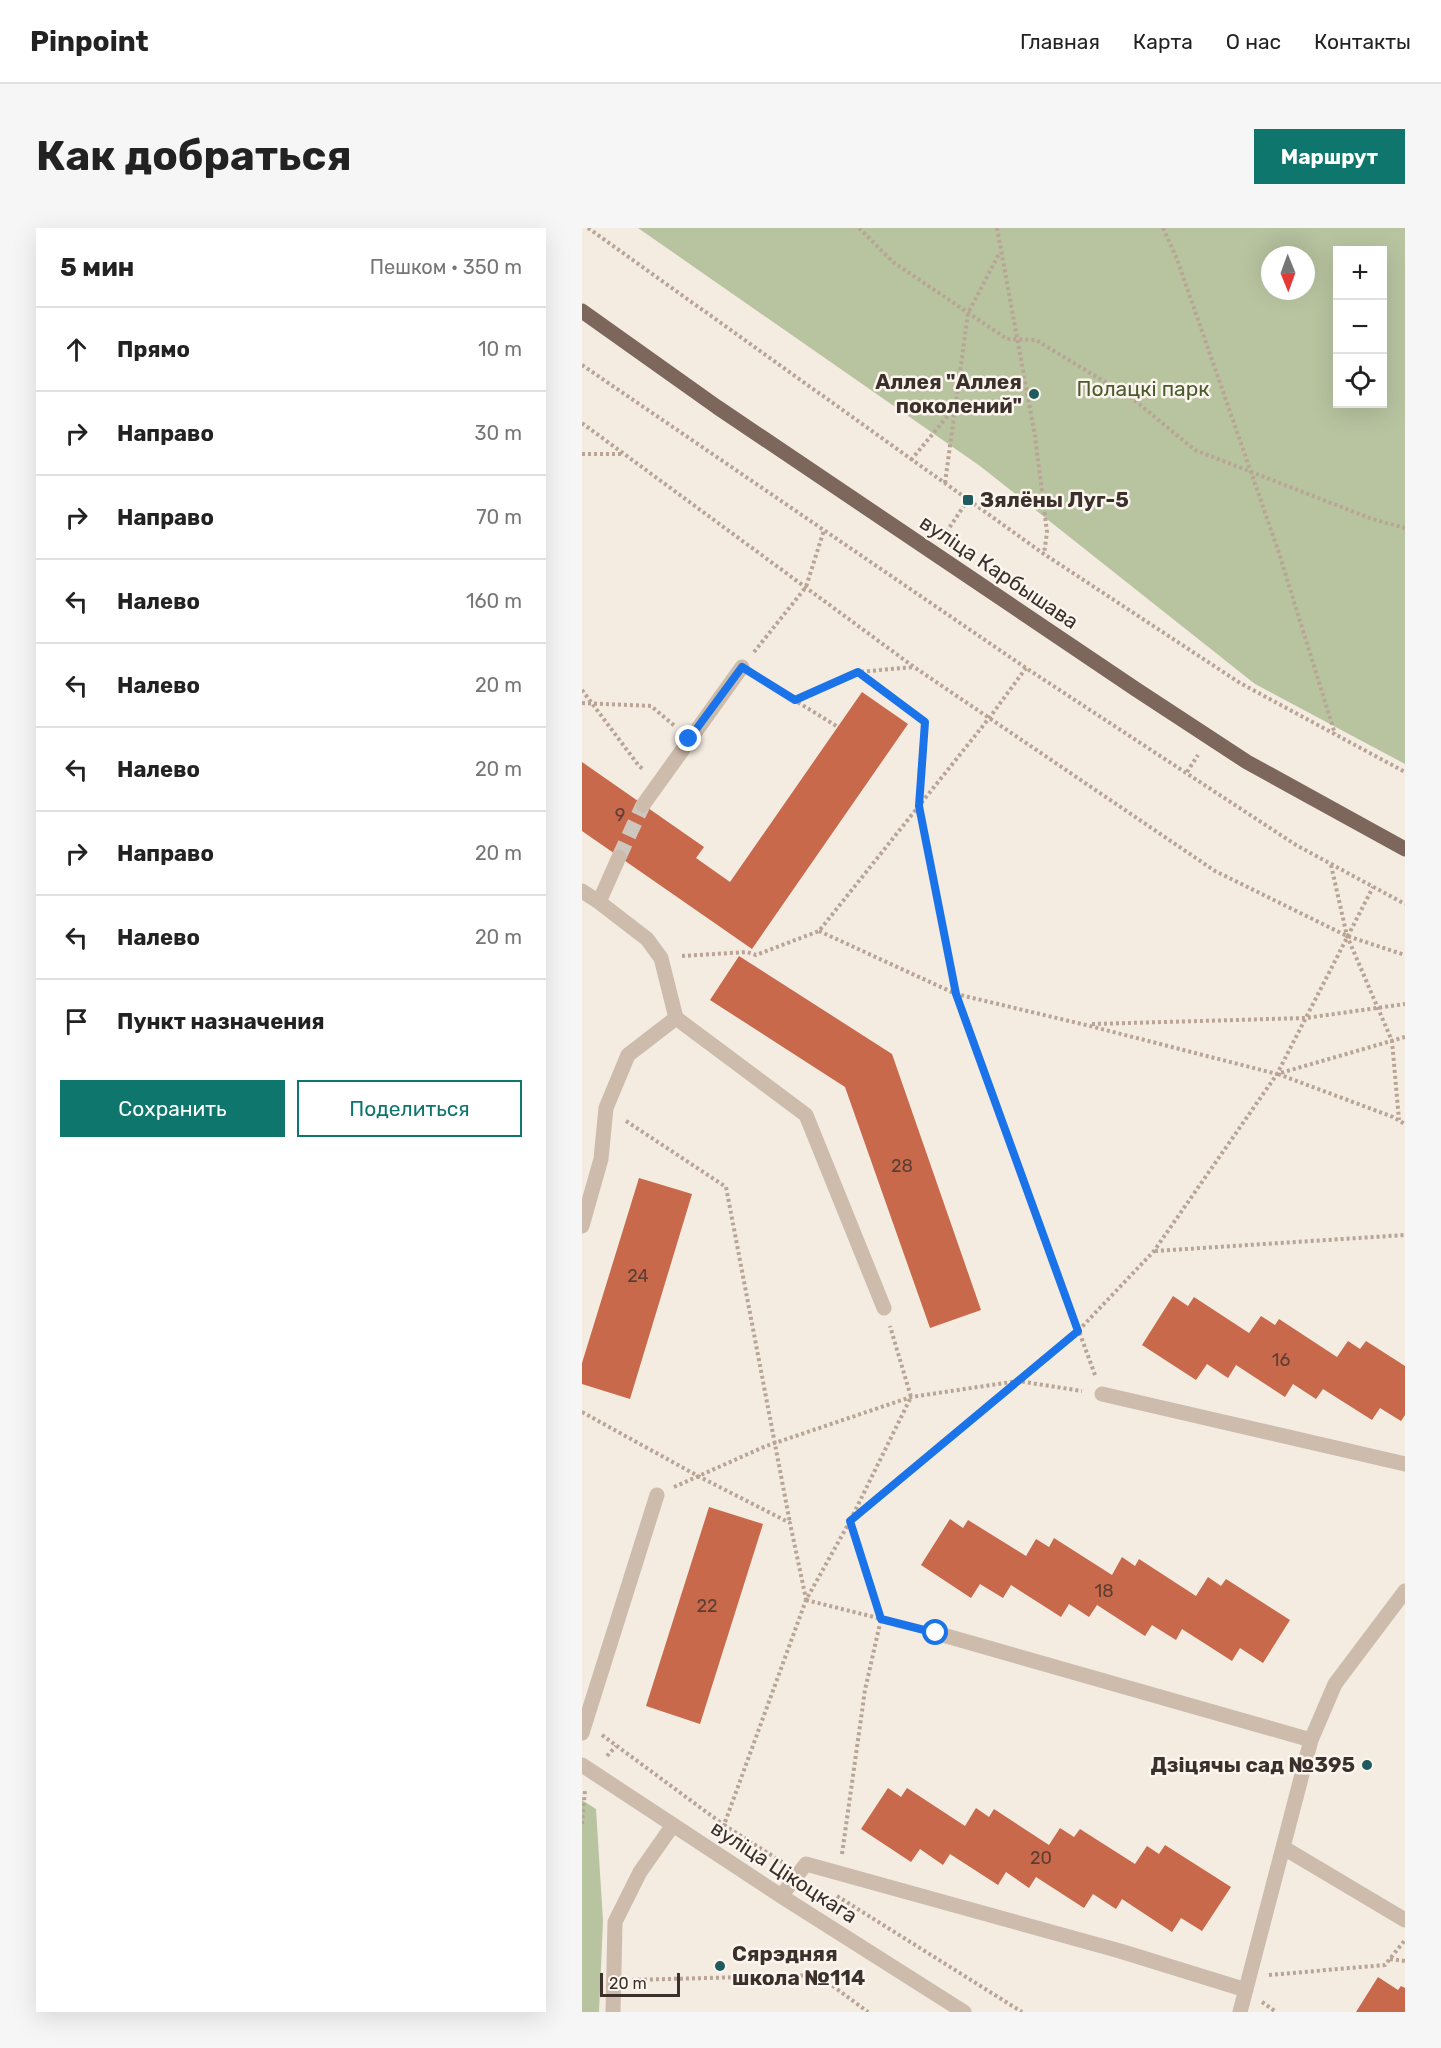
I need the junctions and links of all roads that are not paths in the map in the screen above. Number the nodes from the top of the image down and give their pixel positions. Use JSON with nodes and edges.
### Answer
{"nodes":[{"id":1,"x":582,"y":311,"type":"edge"},
{"id":2,"x":742,"y":667,"type":"road end"},
{"id":3,"x":643,"y":805,"type":"tunnel mouth"},
{"id":4,"x":1405,"y":849,"type":"edge"},
{"id":5,"x":619,"y":857,"type":"tunnel mouth"},
{"id":6,"x":582,"y":891,"type":"edge"},
{"id":7,"x":599,"y":902,"type":"junction"},
{"id":8,"x":676,"y":1018,"type":"junction"},
{"id":9,"x":582,"y":1226,"type":"edge"},
{"id":10,"x":884,"y":1308,"type":"road end"},
{"id":11,"x":1102,"y":1394,"type":"road end"},
{"id":12,"x":1405,"y":1464,"type":"edge"},
{"id":13,"x":657,"y":1495,"type":"road end"},
{"id":14,"x":1405,"y":1591,"type":"edge"},
{"id":15,"x":936,"y":1633,"type":"road end"},
{"id":16,"x":583,"y":1728,"type":"edge"},
{"id":17,"x":1311,"y":1740,"type":"junction"},
{"id":18,"x":582,"y":1765,"type":"edge"},
{"id":19,"x":674,"y":1825,"type":"junction"},
{"id":20,"x":1284,"y":1848,"type":"junction"},
{"id":21,"x":781,"y":1896,"type":"junction"},
{"id":22,"x":1405,"y":1920,"type":"edge"},
{"id":23,"x":1248,"y":1984,"type":"junction"},
{"id":24,"x":613,"y":2012,"type":"edge"},
{"id":25,"x":964,"y":2012,"type":"edge"},
{"id":26,"x":1240,"y":2012,"type":"edge"}],
"edges":[{"from":1,"to":4,"type":"main road","name":"вуліца Карбышава"},
{"from":2,"to":3,"type":"street"},
{"from":5,"to":7,"type":"street"},
{"from":6,"to":7,"type":"street"},
{"from":7,"to":8,"type":"street"},
{"from":8,"to":9,"type":"street"},
{"from":8,"to":10,"type":"street"},
{"from":11,"to":12,"type":"street"},
{"from":13,"to":16,"type":"street"},
{"from":14,"to":17,"type":"street"},
{"from":15,"to":17,"type":"street"},
{"from":17,"to":20,"type":"street"},
{"from":18,"to":19,"type":"street","name":"вуліца Цікоцкага"},
{"from":19,"to":21,"type":"street","name":"вуліца Цікоцкага"},
{"from":19,"to":24,"type":"street"},
{"from":20,"to":22,"type":"street"},
{"from":20,"to":23,"type":"street"},
{"from":21,"to":23,"type":"street"},
{"from":21,"to":25,"type":"street","name":"вуліца Цікоцкага"},
{"from":23,"to":26,"type":"street"}]}
